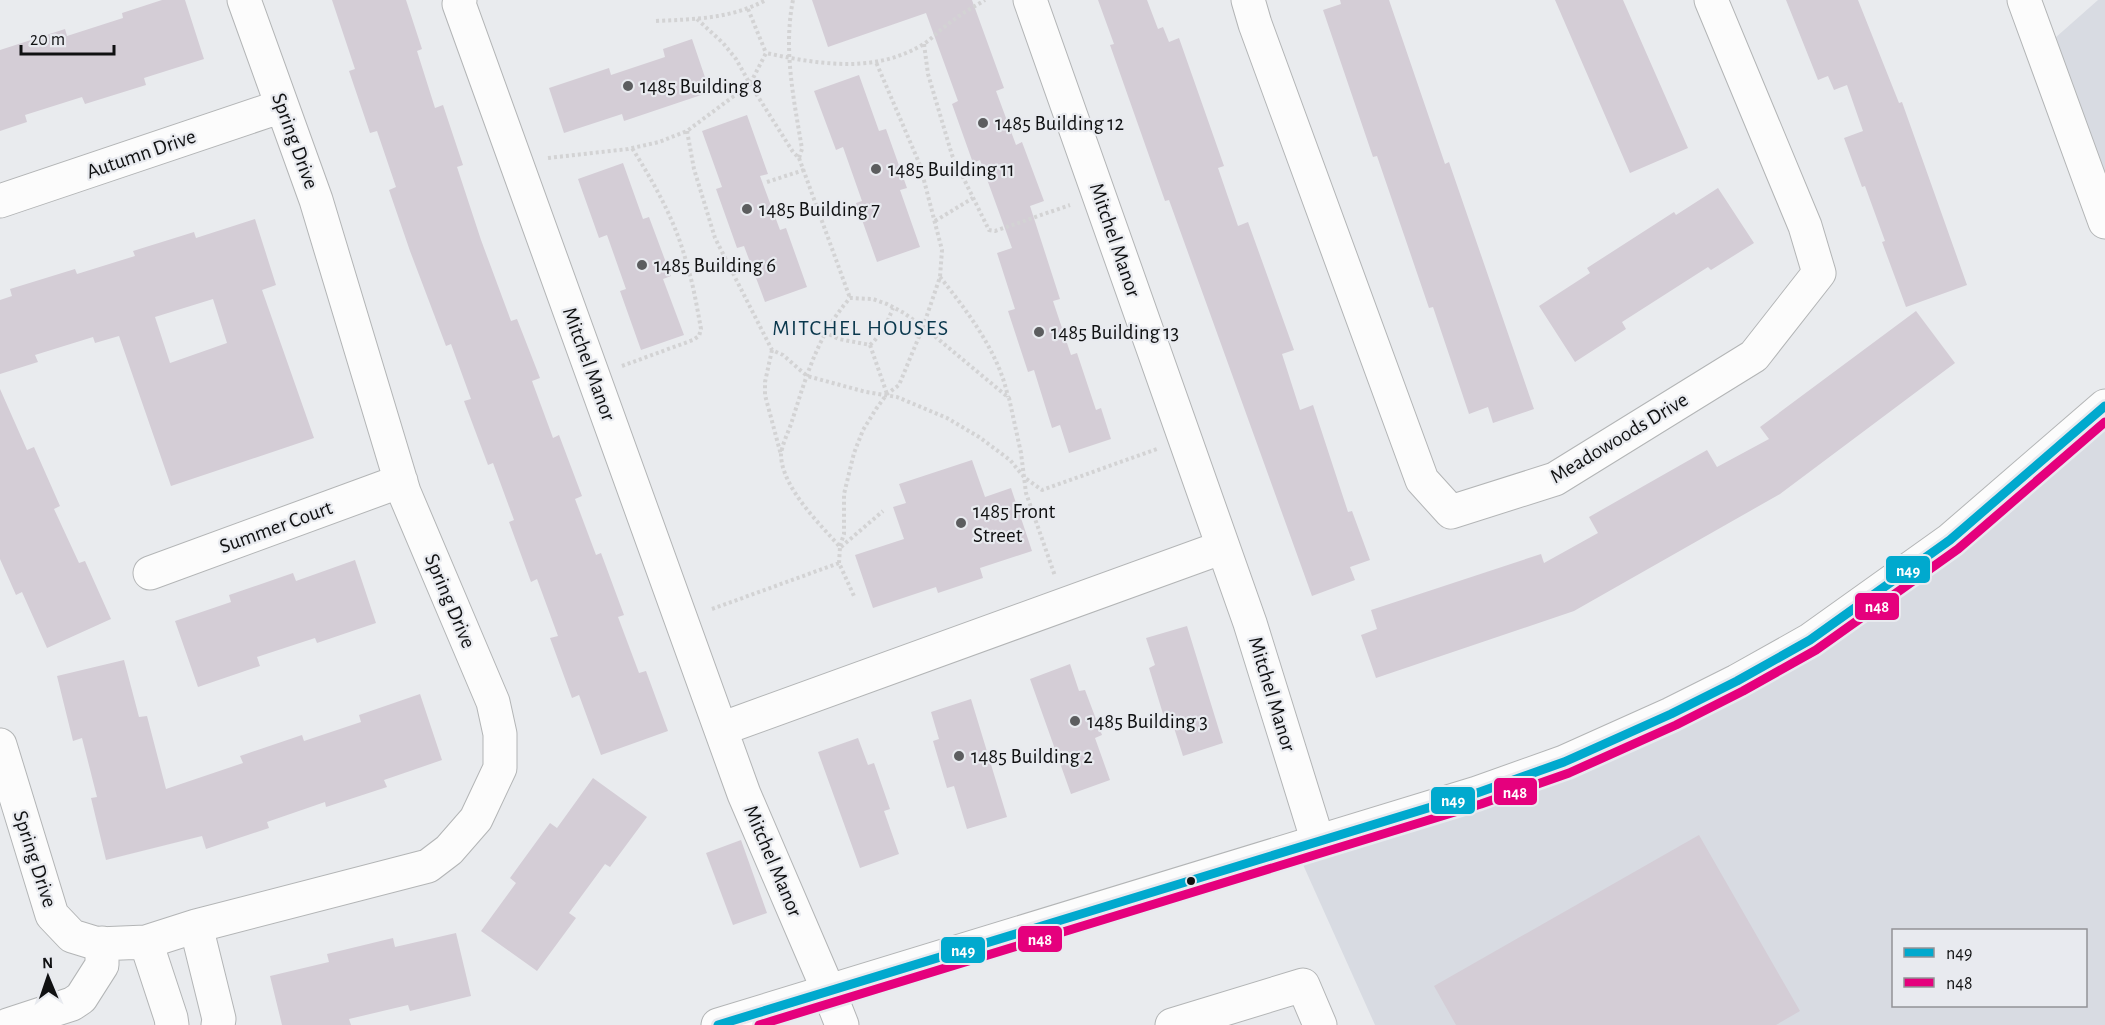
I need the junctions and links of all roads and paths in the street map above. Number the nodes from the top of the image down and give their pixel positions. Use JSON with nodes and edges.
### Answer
{"nodes":[{"id":1,"x":243,"y":0,"type":"edge"},
{"id":2,"x":460,"y":0,"type":"edge"},
{"id":3,"x":766,"y":0,"type":"edge"},
{"id":4,"x":793,"y":0,"type":"edge"},
{"id":5,"x":985,"y":0,"type":"edge"},
{"id":6,"x":1030,"y":0,"type":"edge"},
{"id":7,"x":1248,"y":0,"type":"edge"},
{"id":8,"x":1711,"y":0,"type":"edge"},
{"id":9,"x":2024,"y":0,"type":"edge"},
{"id":10,"x":748,"y":9,"type":"junction"},
{"id":11,"x":697,"y":19,"type":"junction"},
{"id":12,"x":656,"y":21,"type":"dead end"},
{"id":13,"x":924,"y":44,"type":"junction"},
{"id":14,"x":766,"y":53,"type":"junction"},
{"id":15,"x":789,"y":58,"type":"junction"},
{"id":16,"x":876,"y":62,"type":"junction"},
{"id":17,"x":750,"y":84,"type":"junction"},
{"id":18,"x":282,"y":106,"type":"junction"},
{"id":19,"x":687,"y":131,"type":"junction"},
{"id":20,"x":632,"y":148,"type":"junction"},
{"id":21,"x":800,"y":158,"type":"junction"},
{"id":22,"x":518,"y":167,"type":"junction"},
{"id":23,"x":804,"y":170,"type":"junction"},
{"id":24,"x":766,"y":182,"type":"dead end"},
{"id":25,"x":1099,"y":195,"type":"junction"},
{"id":26,"x":973,"y":198,"type":"junction"},
{"id":27,"x":0,"y":201,"type":"edge"},
{"id":28,"x":935,"y":221,"type":"junction"},
{"id":29,"x":2105,"y":222,"type":"edge"},
{"id":30,"x":940,"y":277,"type":"junction"},
{"id":31,"x":850,"y":298,"type":"junction"},
{"id":32,"x":893,"y":308,"type":"junction"},
{"id":33,"x":923,"y":327,"type":"junction"},
{"id":34,"x":824,"y":332,"type":"junction"},
{"id":35,"x":870,"y":345,"type":"junction"},
{"id":36,"x":772,"y":350,"type":"junction"},
{"id":37,"x":593,"y":376,"type":"junction"},
{"id":38,"x":807,"y":376,"type":"junction"},
{"id":39,"x":887,"y":394,"type":"junction"},
{"id":40,"x":1009,"y":398,"type":"junction"},
{"id":41,"x":2105,"y":406,"type":"edge"},
{"id":42,"x":1163,"y":447,"type":"dead end"},
{"id":43,"x":781,"y":455,"type":"junction"},
{"id":44,"x":1024,"y":477,"type":"junction"},
{"id":45,"x":401,"y":482,"type":"junction"},
{"id":46,"x":883,"y":511,"type":"dead end"},
{"id":47,"x":840,"y":547,"type":"junction"},
{"id":48,"x":1223,"y":547,"type":"junction"},
{"id":49,"x":839,"y":563,"type":"junction"},
{"id":50,"x":150,"y":573,"type":"dead end"},
{"id":51,"x":1058,"y":585,"type":"dead end"},
{"id":52,"x":854,"y":596,"type":"dead end"},
{"id":53,"x":706,"y":614,"type":"dead end"},
{"id":54,"x":721,"y":729,"type":"junction"},
{"id":55,"x":0,"y":745,"type":"edge"},
{"id":56,"x":1318,"y":842,"type":"junction"},
{"id":57,"x":196,"y":926,"type":"junction"},
{"id":58,"x":146,"y":942,"type":"junction"},
{"id":59,"x":102,"y":943,"type":"junction"},
{"id":60,"x":829,"y":992,"type":"junction"},
{"id":61,"x":8,"y":1025,"type":"edge"},
{"id":62,"x":172,"y":1025,"type":"edge"},
{"id":63,"x":218,"y":1025,"type":"edge"},
{"id":64,"x":718,"y":1025,"type":"edge"},
{"id":65,"x":842,"y":1025,"type":"edge"},
{"id":66,"x":1172,"y":1025,"type":"edge"},
{"id":67,"x":1320,"y":1025,"type":"edge"}],
"edges":[{"from":1,"to":18,"type":"street","name":"Spring Drive"},
{"from":2,"to":22,"type":"street","name":"Mitchel Manor"},
{"from":3,"to":10,"type":"path"},
{"from":4,"to":15,"type":"path"},
{"from":5,"to":13,"type":"path"},
{"from":6,"to":25,"type":"street","name":"Mitchel Manor"},
{"from":7,"to":8,"type":"street","name":"Meadowoods Drive"},
{"from":9,"to":29,"type":"street"},
{"from":10,"to":11,"type":"path"},
{"from":10,"to":14,"type":"path"},
{"from":11,"to":12,"type":"path"},
{"from":11,"to":17,"type":"path"},
{"from":13,"to":16,"type":"path"},
{"from":13,"to":26,"type":"path"},
{"from":14,"to":15,"type":"path"},
{"from":14,"to":17,"type":"path"},
{"from":15,"to":16,"type":"path"},
{"from":15,"to":21,"type":"path"},
{"from":16,"to":28,"type":"path"},
{"from":17,"to":19,"type":"path"},
{"from":17,"to":21,"type":"path"},
{"from":18,"to":27,"type":"street","name":"Autumn Drive"},
{"from":18,"to":45,"type":"street","name":"Spring Drive"},
{"from":19,"to":20,"type":"path"},
{"from":19,"to":36,"type":"path"},
{"from":20,"to":22,"type":"path"},
{"from":20,"to":37,"type":"path"},
{"from":21,"to":23,"type":"path"},
{"from":22,"to":37,"type":"street","name":"Mitchel Manor"},
{"from":23,"to":24,"type":"path"},
{"from":23,"to":31,"type":"path"},
{"from":25,"to":26,"type":"path"},
{"from":25,"to":48,"type":"street","name":"Mitchel Manor"},
{"from":26,"to":28,"type":"path"},
{"from":28,"to":30,"type":"path"},
{"from":30,"to":33,"type":"path"},
{"from":30,"to":40,"type":"path"},
{"from":31,"to":32,"type":"path"},
{"from":31,"to":34,"type":"path"},
{"from":32,"to":33,"type":"path"},
{"from":32,"to":35,"type":"path"},
{"from":33,"to":39,"type":"path"},
{"from":33,"to":40,"type":"path"},
{"from":34,"to":35,"type":"path"},
{"from":34,"to":38,"type":"path"},
{"from":35,"to":39,"type":"path"},
{"from":36,"to":38,"type":"path"},
{"from":36,"to":43,"type":"path"},
{"from":37,"to":54,"type":"street","name":"Mitchel Manor"},
{"from":38,"to":39,"type":"path"},
{"from":38,"to":43,"type":"path"},
{"from":39,"to":44,"type":"path"},
{"from":39,"to":47,"type":"path"},
{"from":40,"to":44,"type":"path"},
{"from":41,"to":56,"type":"street"},
{"from":42,"to":44,"type":"path"},
{"from":43,"to":47,"type":"path"},
{"from":44,"to":51,"type":"path"},
{"from":45,"to":50,"type":"street","name":"Summer Court"},
{"from":45,"to":57,"type":"street","name":"Spring Drive"},
{"from":46,"to":47,"type":"path"},
{"from":47,"to":49,"type":"path"},
{"from":48,"to":54,"type":"street"},
{"from":48,"to":56,"type":"street","name":"Mitchel Manor"},
{"from":49,"to":52,"type":"path"},
{"from":49,"to":53,"type":"path"},
{"from":54,"to":60,"type":"street","name":"Mitchel Manor"},
{"from":55,"to":59,"type":"street","name":"Spring Drive"},
{"from":56,"to":60,"type":"street"},
{"from":57,"to":58,"type":"street","name":"Spring Drive"},
{"from":57,"to":63,"type":"street"},
{"from":58,"to":59,"type":"street","name":"Spring Drive"},
{"from":58,"to":62,"type":"street"},
{"from":59,"to":61,"type":"street"},
{"from":60,"to":64,"type":"street"},
{"from":60,"to":65,"type":"street","name":"Mitchel Manor"},
{"from":66,"to":67,"type":"street"}]}
